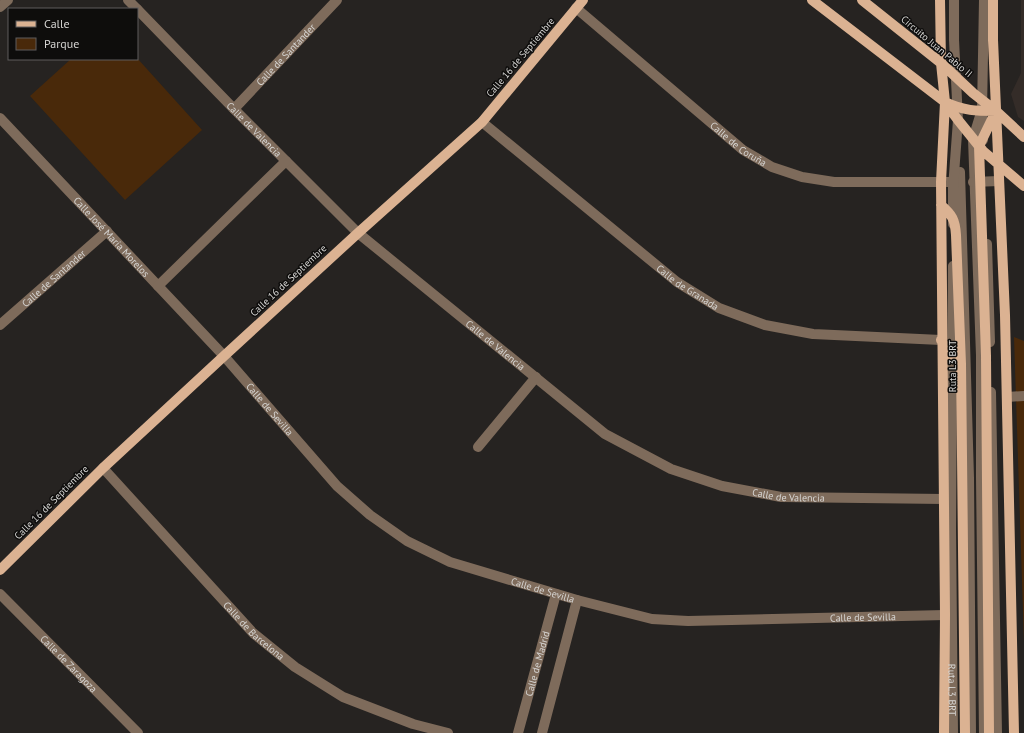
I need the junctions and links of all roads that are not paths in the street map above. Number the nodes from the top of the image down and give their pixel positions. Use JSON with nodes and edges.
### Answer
{"nodes":[{"id":1,"x":8,"y":0,"type":"edge"},
{"id":2,"x":128,"y":0,"type":"edge"},
{"id":3,"x":337,"y":0,"type":"edge"},
{"id":4,"x":812,"y":0,"type":"edge"},
{"id":5,"x":862,"y":0,"type":"edge"},
{"id":6,"x":940,"y":0,"type":"edge"},
{"id":7,"x":954,"y":0,"type":"edge"},
{"id":8,"x":984,"y":0,"type":"edge"},
{"id":9,"x":993,"y":0,"type":"edge"},
{"id":10,"x":580,"y":4,"type":"edge"},
{"id":11,"x":0,"y":7,"type":"edge"},
{"id":12,"x":136,"y":8,"type":"edge"},
{"id":13,"x":138,"y":10,"type":"edge"},
{"id":14,"x":941,"y":63,"type":"junction"},
{"id":15,"x":956,"y":78,"type":"junction"},
{"id":16,"x":945,"y":102,"type":"junction"},
{"id":17,"x":982,"y":106,"type":"junction"},
{"id":18,"x":956,"y":107,"type":"junction"},
{"id":19,"x":234,"y":109,"type":"junction"},
{"id":20,"x":996,"y":111,"type":"junction"},
{"id":21,"x":0,"y":118,"type":"edge"},
{"id":22,"x":958,"y":120,"type":"junction"},
{"id":23,"x":482,"y":122,"type":"junction"},
{"id":24,"x":1024,"y":137,"type":"edge"},
{"id":25,"x":980,"y":143,"type":"junction"},
{"id":26,"x":286,"y":161,"type":"junction"},
{"id":27,"x":998,"y":163,"type":"junction"},
{"id":28,"x":999,"y":181,"type":"junction"},
{"id":29,"x":941,"y":182,"type":"junction"},
{"id":30,"x":957,"y":182,"type":"junction"},
{"id":31,"x":980,"y":182,"type":"junction"},
{"id":32,"x":1024,"y":186,"type":"edge"},
{"id":33,"x":941,"y":205,"type":"junction"},
{"id":34,"x":953,"y":218,"type":"junction"},
{"id":35,"x":107,"y":232,"type":"junction"},
{"id":36,"x":358,"y":233,"type":"junction"},
{"id":37,"x":158,"y":286,"type":"junction"},
{"id":38,"x":0,"y":325,"type":"edge"},
{"id":39,"x":941,"y":340,"type":"junction"},
{"id":40,"x":224,"y":356,"type":"junction"},
{"id":41,"x":952,"y":356,"type":"junction"},
{"id":42,"x":962,"y":364,"type":"junction"},
{"id":43,"x":536,"y":377,"type":"junction"},
{"id":44,"x":1024,"y":396,"type":"edge"},
{"id":45,"x":1007,"y":397,"type":"junction"},
{"id":46,"x":478,"y":447,"type":"dead end"},
{"id":47,"x":103,"y":468,"type":"junction"},
{"id":48,"x":984,"y":477,"type":"junction"},
{"id":49,"x":966,"y":479,"type":"junction"},
{"id":50,"x":944,"y":499,"type":"junction"},
{"id":51,"x":0,"y":570,"type":"edge"},
{"id":52,"x":0,"y":594,"type":"edge"},
{"id":53,"x":556,"y":594,"type":"junction"},
{"id":54,"x":577,"y":600,"type":"junction"},
{"id":55,"x":945,"y":614,"type":"junction"},
{"id":56,"x":138,"y":733,"type":"edge"},
{"id":57,"x":448,"y":733,"type":"edge"},
{"id":58,"x":518,"y":733,"type":"edge"},
{"id":59,"x":542,"y":733,"type":"edge"},
{"id":60,"x":944,"y":733,"type":"edge"},
{"id":61,"x":953,"y":733,"type":"edge"},
{"id":62,"x":965,"y":733,"type":"edge"},
{"id":63,"x":971,"y":733,"type":"edge"},
{"id":64,"x":984,"y":733,"type":"edge"},
{"id":65,"x":989,"y":733,"type":"edge"},
{"id":66,"x":997,"y":733,"type":"edge"},
{"id":67,"x":1014,"y":733,"type":"edge"}],
"edges":[{"from":1,"to":11,"type":"street"},
{"from":2,"to":12,"type":"street","name":"Calle de Valencia"},
{"from":3,"to":19,"type":"street","name":"Calle de Santander"},
{"from":4,"to":16,"type":"main road"},
{"from":5,"to":14,"type":"main road","name":"Circuito Juan Pablo II"},
{"from":6,"to":14,"type":"main road"},
{"from":7,"to":15,"type":"street","name":"Ruta L3 BRT"},
{"from":8,"to":17,"type":"street"},
{"from":9,"to":20,"type":"main road"},
{"from":10,"to":23,"type":"main road","name":"Calle 16 de Septiembre"},
{"from":10,"to":29,"type":"street","name":"Calle de Coruña"},
{"from":13,"to":19,"type":"street","name":"Calle de Valencia"},
{"from":14,"to":15,"type":"main road","name":"Circuito Juan Pablo II"},
{"from":14,"to":16,"type":"main road"},
{"from":15,"to":17,"type":"main road","name":"Circuito Juan Pablo II"},
{"from":15,"to":18,"type":"street","name":"Ruta L3 BRT"},
{"from":16,"to":18,"type":"main road"},
{"from":16,"to":22,"type":"main road"},
{"from":16,"to":29,"type":"main road"},
{"from":17,"to":18,"type":"main road"},
{"from":17,"to":20,"type":"main road"},
{"from":17,"to":25,"type":"street"},
{"from":18,"to":22,"type":"street","name":"Ruta L3 BRT"},
{"from":19,"to":26,"type":"street","name":"Calle de Valencia"},
{"from":20,"to":24,"type":"main road"},
{"from":20,"to":25,"type":"main road"},
{"from":20,"to":27,"type":"main road"},
{"from":21,"to":35,"type":"street","name":"Calle José María Morelos"},
{"from":22,"to":25,"type":"main road"},
{"from":22,"to":30,"type":"street","name":"Ruta L3 BRT"},
{"from":23,"to":36,"type":"main road","name":"Calle 16 de Septiembre"},
{"from":23,"to":39,"type":"street","name":"Calle de Granada"},
{"from":25,"to":27,"type":"main road"},
{"from":25,"to":31,"type":"main road"},
{"from":26,"to":36,"type":"street","name":"Calle de Valencia"},
{"from":26,"to":37,"type":"street"},
{"from":27,"to":28,"type":"main road"},
{"from":27,"to":32,"type":"main road"},
{"from":28,"to":31,"type":"street","name":"Calle de Coruña"},
{"from":28,"to":45,"type":"main road"},
{"from":29,"to":30,"type":"street","name":"Calle de Coruña"},
{"from":29,"to":33,"type":"main road"},
{"from":30,"to":31,"type":"street","name":"Calle de Coruña"},
{"from":30,"to":34,"type":"street","name":"Ruta L3 BRT"},
{"from":30,"to":49,"type":"street"},
{"from":31,"to":48,"type":"main road"},
{"from":31,"to":66,"type":"street"},
{"from":33,"to":34,"type":"main road"},
{"from":33,"to":39,"type":"main road"},
{"from":34,"to":41,"type":"street","name":"Ruta L3 BRT"},
{"from":34,"to":42,"type":"main road"},
{"from":35,"to":37,"type":"street","name":"Calle José María Morelos"},
{"from":35,"to":38,"type":"street","name":"Calle de Santander"},
{"from":36,"to":40,"type":"main road","name":"Calle 16 de Septiembre"},
{"from":36,"to":43,"type":"street","name":"Calle de Valencia"},
{"from":37,"to":40,"type":"street","name":"Calle José María Morelos"},
{"from":39,"to":41,"type":"main road"},
{"from":39,"to":50,"type":"main road"},
{"from":40,"to":47,"type":"main road","name":"Calle 16 de Septiembre"},
{"from":40,"to":53,"type":"street","name":"Calle de Sevilla"},
{"from":41,"to":42,"type":"main road"},
{"from":41,"to":61,"type":"street","name":"Ruta L3 BRT"},
{"from":42,"to":49,"type":"main road"},
{"from":43,"to":46,"type":"street"},
{"from":43,"to":50,"type":"street","name":"Calle de Valencia"},
{"from":44,"to":45,"type":"street"},
{"from":45,"to":67,"type":"main road"},
{"from":47,"to":51,"type":"main road","name":"Calle 16 de Septiembre"},
{"from":47,"to":57,"type":"street","name":"Calle de Barcelona"},
{"from":48,"to":64,"type":"street"},
{"from":48,"to":65,"type":"main road"},
{"from":49,"to":62,"type":"main road"},
{"from":49,"to":63,"type":"street"},
{"from":50,"to":55,"type":"main road"},
{"from":52,"to":56,"type":"street","name":"Calle de Zaragoza"},
{"from":53,"to":54,"type":"street","name":"Calle de Sevilla"},
{"from":53,"to":58,"type":"street","name":"Calle de Madrid"},
{"from":54,"to":55,"type":"street","name":"Calle de Sevilla"},
{"from":54,"to":59,"type":"street"},
{"from":55,"to":60,"type":"main road"}]}
